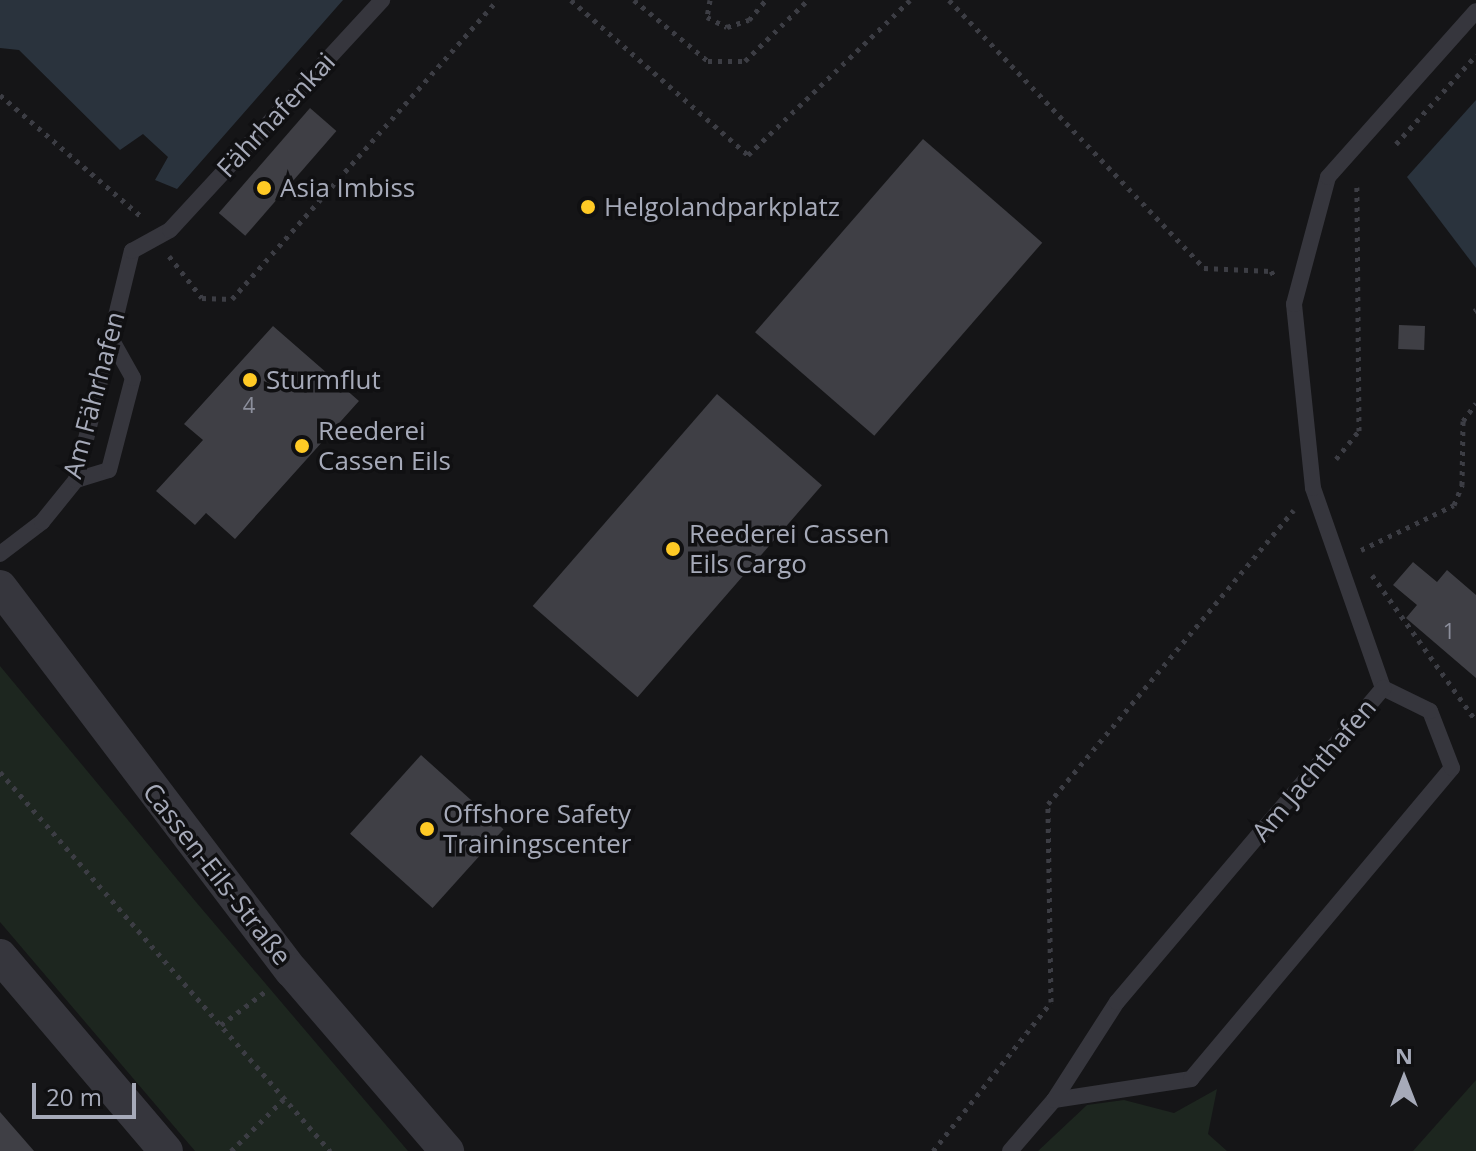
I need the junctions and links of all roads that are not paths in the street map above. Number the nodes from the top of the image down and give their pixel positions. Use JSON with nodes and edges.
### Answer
{"nodes":[{"id":1,"x":382,"y":0,"type":"edge"},
{"id":2,"x":1476,"y":11,"type":"edge"},
{"id":3,"x":170,"y":230,"type":"joint"},
{"id":4,"x":110,"y":337,"type":"junction"},
{"id":5,"x":76,"y":480,"type":"junction"},
{"id":6,"x":0,"y":554,"type":"edge"},
{"id":7,"x":0,"y":587,"type":"edge"},
{"id":8,"x":1383,"y":688,"type":"junction"},
{"id":9,"x":0,"y":956,"type":"edge"},
{"id":10,"x":1054,"y":1100,"type":"junction"},
{"id":11,"x":154,"y":1145,"type":"edge"},
{"id":12,"x":447,"y":1151,"type":"edge"},
{"id":13,"x":1010,"y":1151,"type":"edge"}],
"edges":[{"from":1,"to":3,"type":"lane","name":"Fährhafenkai"},
{"from":2,"to":8,"type":"lane"},
{"from":3,"to":4,"type":"lane","name":"Am Fährhafen"},
{"from":4,"to":5,"type":"lane","name":"Am Fährhafen"},
{"from":4,"to":5,"type":"lane"},
{"from":5,"to":6,"type":"lane","name":"Am Fährhafen"},
{"from":7,"to":12,"type":"street","name":"Cassen-Eils-Straße"},
{"from":8,"to":10,"type":"lane","name":"Am Jachthafen"},
{"from":8,"to":10,"type":"lane","name":"Am Jachthafen"},
{"from":9,"to":11,"type":"street"},
{"from":10,"to":13,"type":"lane"}]}
